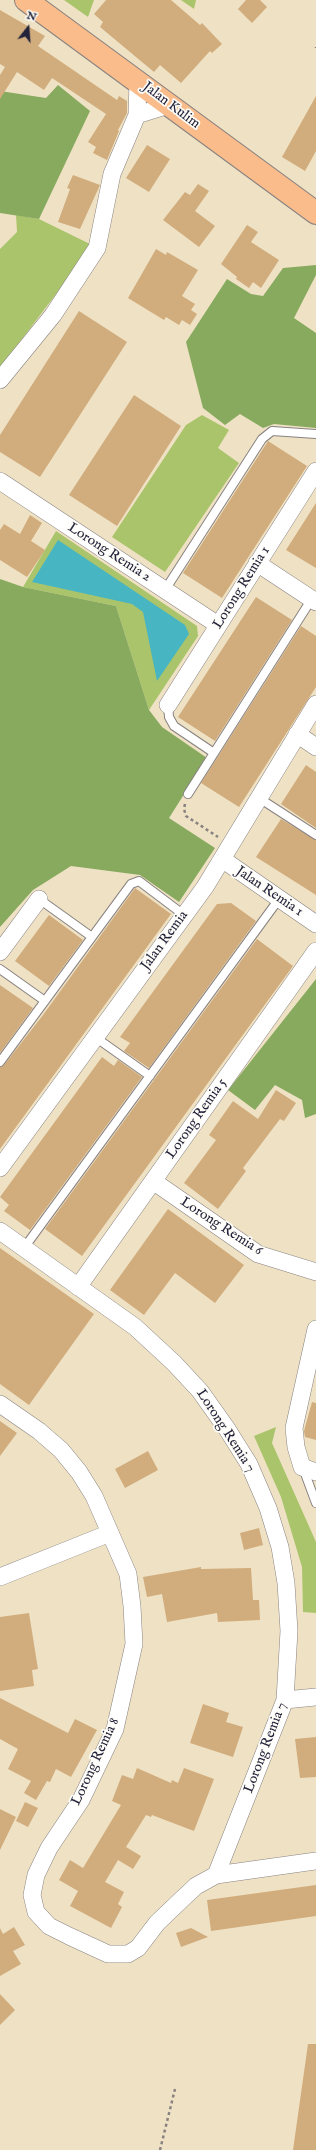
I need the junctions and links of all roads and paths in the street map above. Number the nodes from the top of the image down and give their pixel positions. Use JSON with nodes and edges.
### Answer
{"nodes":[{"id":1,"x":26,"y":0,"type":"edge"},
{"id":2,"x":138,"y":82,"type":"junction"},
{"id":3,"x":169,"y":105,"type":"junction"},
{"id":4,"x":137,"y":115,"type":"junction"},
{"id":5,"x":316,"y":213,"type":"edge"},
{"id":6,"x":0,"y":380,"type":"edge"},
{"id":7,"x":316,"y":434,"type":"edge"},
{"id":8,"x":316,"y":471,"type":"edge"},
{"id":9,"x":0,"y":481,"type":"edge"},
{"id":10,"x":258,"y":564,"type":"junction"},
{"id":11,"x":165,"y":590,"type":"junction"},
{"id":12,"x":315,"y":598,"type":"edge"},
{"id":13,"x":218,"y":625,"type":"junction"},
{"id":14,"x":316,"y":704,"type":"edge"},
{"id":15,"x":168,"y":705,"type":"joint"},
{"id":16,"x":297,"y":734,"type":"junction"},
{"id":17,"x":316,"y":747,"type":"edge"},
{"id":18,"x":214,"y":753,"type":"junction"},
{"id":19,"x":188,"y":794,"type":"joint"},
{"id":20,"x":259,"y":798,"type":"junction"},
{"id":21,"x":316,"y":835,"type":"edge"},
{"id":22,"x":231,"y":844,"type":"junction"},
{"id":23,"x":222,"y":859,"type":"junction"},
{"id":24,"x":39,"y":899,"type":"joint"},
{"id":25,"x":279,"y":899,"type":"junction"},
{"id":26,"x":184,"y":915,"type":"junction"},
{"id":27,"x":316,"y":924,"type":"edge"},
{"id":28,"x":92,"y":937,"type":"junction"},
{"id":29,"x":316,"y":951,"type":"edge"},
{"id":30,"x":0,"y":952,"type":"edge"},
{"id":31,"x":0,"y":970,"type":"edge"},
{"id":32,"x":45,"y":1001,"type":"junction"},
{"id":33,"x":95,"y":1037,"type":"junction"},
{"id":34,"x":0,"y":1062,"type":"edge"},
{"id":35,"x":150,"y":1076,"type":"junction"},
{"id":36,"x":0,"y":1168,"type":"edge"},
{"id":37,"x":153,"y":1181,"type":"junction"},
{"id":38,"x":0,"y":1231,"type":"edge"},
{"id":39,"x":24,"y":1248,"type":"junction"},
{"id":40,"x":316,"y":1272,"type":"edge"},
{"id":41,"x":78,"y":1286,"type":"junction"},
{"id":42,"x":316,"y":1329,"type":"edge"},
{"id":43,"x":0,"y":1404,"type":"edge"},
{"id":44,"x":309,"y":1470,"type":"edge"},
{"id":45,"x":316,"y":1503,"type":"edge"},
{"id":46,"x":110,"y":1533,"type":"junction"},
{"id":47,"x":0,"y":1577,"type":"edge"},
{"id":48,"x":316,"y":1697,"type":"edge"},
{"id":49,"x":285,"y":1700,"type":"junction"},
{"id":50,"x":316,"y":1861,"type":"edge"},
{"id":51,"x":216,"y":1875,"type":"junction"},
{"id":52,"x":175,"y":2089,"type":"dead end"},
{"id":53,"x":160,"y":2150,"type":"edge"}],
"edges":[{"from":1,"to":2,"type":"main road","name":"Jalan Kulim"},
{"from":2,"to":3,"type":"main road","name":"Jalan Kulim"},
{"from":2,"to":4,"type":"street"},
{"from":3,"to":4,"type":"street"},
{"from":3,"to":5,"type":"main road","name":"Jalan Kulim"},
{"from":4,"to":6,"type":"street"},
{"from":7,"to":11,"type":"lane"},
{"from":8,"to":10,"type":"street","name":"Lorong Remia 1"},
{"from":9,"to":11,"type":"street","name":"Lorong Remia 2"},
{"from":10,"to":12,"type":"street"},
{"from":10,"to":13,"type":"street","name":"Lorong Remia 1"},
{"from":11,"to":13,"type":"street","name":"Lorong Remia 2"},
{"from":12,"to":18,"type":"lane"},
{"from":13,"to":15,"type":"street","name":"Lorong Remia 1"},
{"from":14,"to":16,"type":"street","name":"Jalan Remia"},
{"from":15,"to":18,"type":"lane"},
{"from":16,"to":17,"type":"street"},
{"from":16,"to":20,"type":"street","name":"Jalan Remia"},
{"from":18,"to":19,"type":"lane"},
{"from":19,"to":22,"type":"path"},
{"from":20,"to":21,"type":"lane"},
{"from":20,"to":22,"type":"street","name":"Jalan Remia"},
{"from":22,"to":23,"type":"street","name":"Jalan Remia"},
{"from":23,"to":25,"type":"street","name":"Jalan Remia 1"},
{"from":23,"to":26,"type":"street","name":"Jalan Remia"},
{"from":24,"to":28,"type":"lane"},
{"from":24,"to":30,"type":"street"},
{"from":25,"to":27,"type":"street","name":"Jalan Remia 1"},
{"from":25,"to":35,"type":"lane"},
{"from":26,"to":28,"type":"lane"},
{"from":26,"to":33,"type":"street","name":"Jalan Remia"},
{"from":28,"to":32,"type":"lane"},
{"from":29,"to":37,"type":"street","name":"Lorong Remia 5"},
{"from":31,"to":32,"type":"lane"},
{"from":32,"to":34,"type":"lane"},
{"from":33,"to":35,"type":"lane"},
{"from":33,"to":36,"type":"street","name":"Jalan Remia"},
{"from":35,"to":39,"type":"lane"},
{"from":37,"to":40,"type":"street","name":"Lorong Remia 6"},
{"from":37,"to":41,"type":"street","name":"Lorong Remia 5"},
{"from":38,"to":39,"type":"street","name":"Lorong Remia 7"},
{"from":39,"to":41,"type":"street","name":"Lorong Remia 7"},
{"from":41,"to":49,"type":"street","name":"Lorong Remia 7"},
{"from":42,"to":44,"type":"street"},
{"from":43,"to":46,"type":"street","name":"Lorong Remia 8"},
{"from":44,"to":45,"type":"lane"},
{"from":46,"to":47,"type":"street"},
{"from":46,"to":51,"type":"street","name":"Lorong Remia 8"},
{"from":48,"to":49,"type":"street"},
{"from":49,"to":51,"type":"street","name":"Lorong Remia 7"},
{"from":50,"to":51,"type":"street"},
{"from":52,"to":53,"type":"path"}]}
